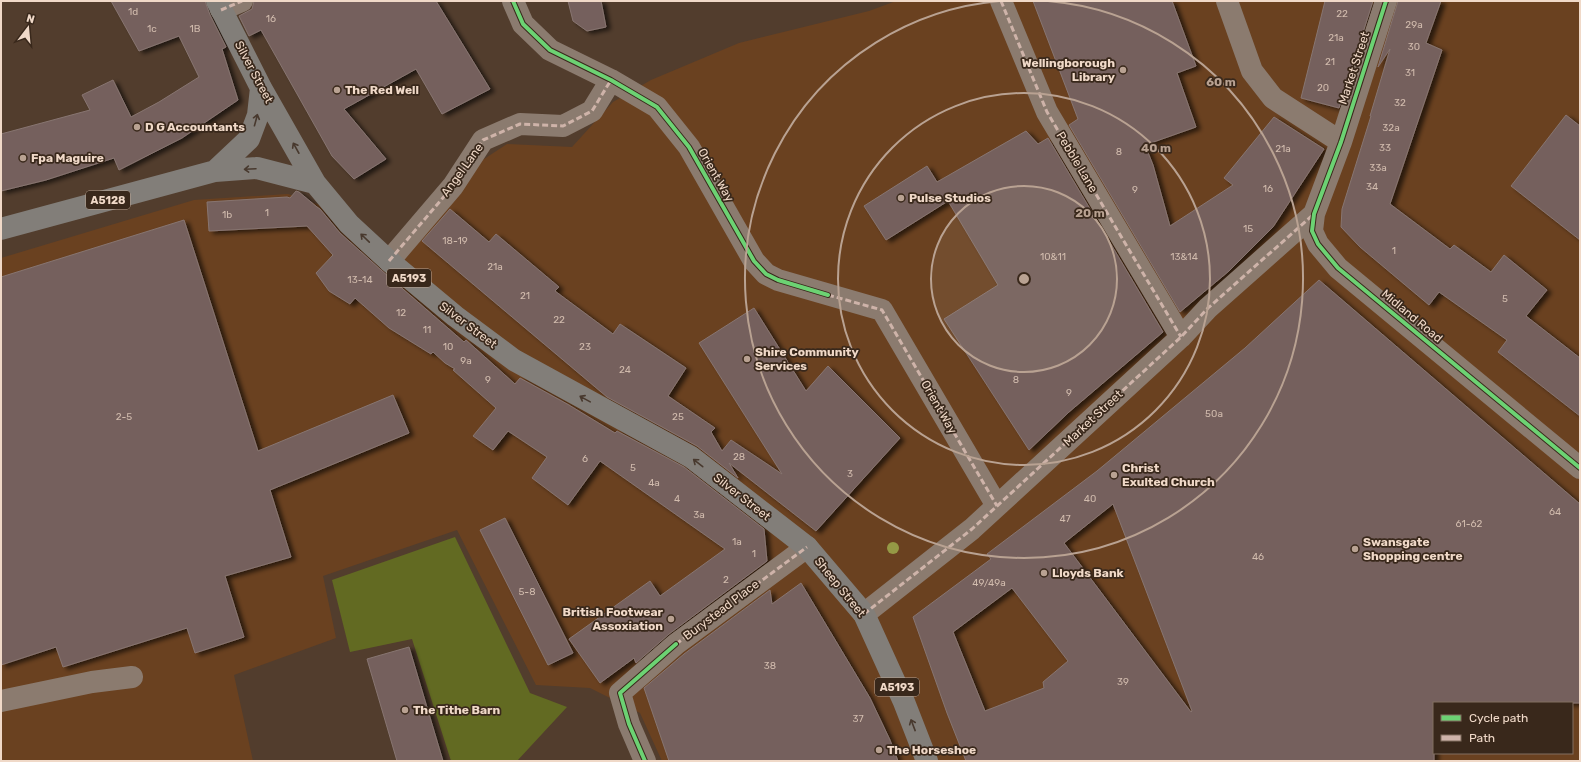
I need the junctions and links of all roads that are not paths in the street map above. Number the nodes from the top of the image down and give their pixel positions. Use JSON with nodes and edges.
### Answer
{"nodes":[{"id":1,"x":242,"y":1,"type":"edge"},
{"id":2,"x":513,"y":1,"type":"edge"},
{"id":3,"x":1001,"y":1,"type":"edge"},
{"id":4,"x":1227,"y":1,"type":"edge"},
{"id":5,"x":1386,"y":1,"type":"edge"},
{"id":6,"x":219,"y":6,"type":"edge"},
{"id":7,"x":611,"y":80,"type":"junction"},
{"id":8,"x":261,"y":88,"type":"junction"},
{"id":9,"x":1340,"y":142,"type":"junction"},
{"id":10,"x":215,"y":171,"type":"junction"},
{"id":11,"x":315,"y":183,"type":"junction"},
{"id":12,"x":1314,"y":214,"type":"junction"},
{"id":13,"x":1,"y":229,"type":"edge"},
{"id":14,"x":389,"y":261,"type":"junction"},
{"id":15,"x":1181,"y":337,"type":"junction"},
{"id":16,"x":1580,"y":468,"type":"edge"},
{"id":17,"x":997,"y":506,"type":"junction"},
{"id":18,"x":807,"y":547,"type":"junction"},
{"id":19,"x":864,"y":614,"type":"junction"},
{"id":20,"x":132,"y":677,"type":"dead end"},
{"id":21,"x":10,"y":700,"type":"edge"},
{"id":22,"x":645,"y":761,"type":"edge"},
{"id":23,"x":926,"y":761,"type":"edge"}],
"edges":[{"from":1,"to":6,"type":"street"},
{"from":2,"to":7,"type":"street","name":"Orient Way"},
{"from":3,"to":15,"type":"street","name":"Pebble Lane"},
{"from":4,"to":9,"type":"street"},
{"from":5,"to":9,"type":"street","name":"Market Street"},
{"from":6,"to":8,"type":"main road","name":"Silver Street","number":"A5193"},
{"from":7,"to":14,"type":"street","name":"Angel Lane"},
{"from":7,"to":17,"type":"street","name":"Orient Way"},
{"from":10,"to":8,"type":"main road","one_way":true},
{"from":11,"to":8,"type":"main road","name":"Silver Street","number":"A5193","one_way":true},
{"from":9,"to":12,"type":"street","name":"Midland Road"},
{"from":11,"to":10,"type":"main road","one_way":true},
{"from":10,"to":13,"type":"main road","number":"A5128"},
{"from":14,"to":11,"type":"main road","name":"Silver Street","number":"A5193","one_way":true},
{"from":12,"to":15,"type":"street","name":"Market Street"},
{"from":12,"to":16,"type":"street","name":"Midland Road"},
{"from":18,"to":14,"type":"main road","name":"Silver Street","number":"A5193","one_way":true},
{"from":15,"to":17,"type":"street","name":"Market Street"},
{"from":17,"to":19,"type":"street","name":"Market Street"},
{"from":18,"to":19,"type":"main road","name":"Sheep Street","number":"A5193"},
{"from":18,"to":22,"type":"street","name":"Burystead Place"},
{"from":23,"to":19,"type":"main road","name":"Sheep Street","number":"A5193","one_way":true},
{"from":20,"to":21,"type":"street"}]}
